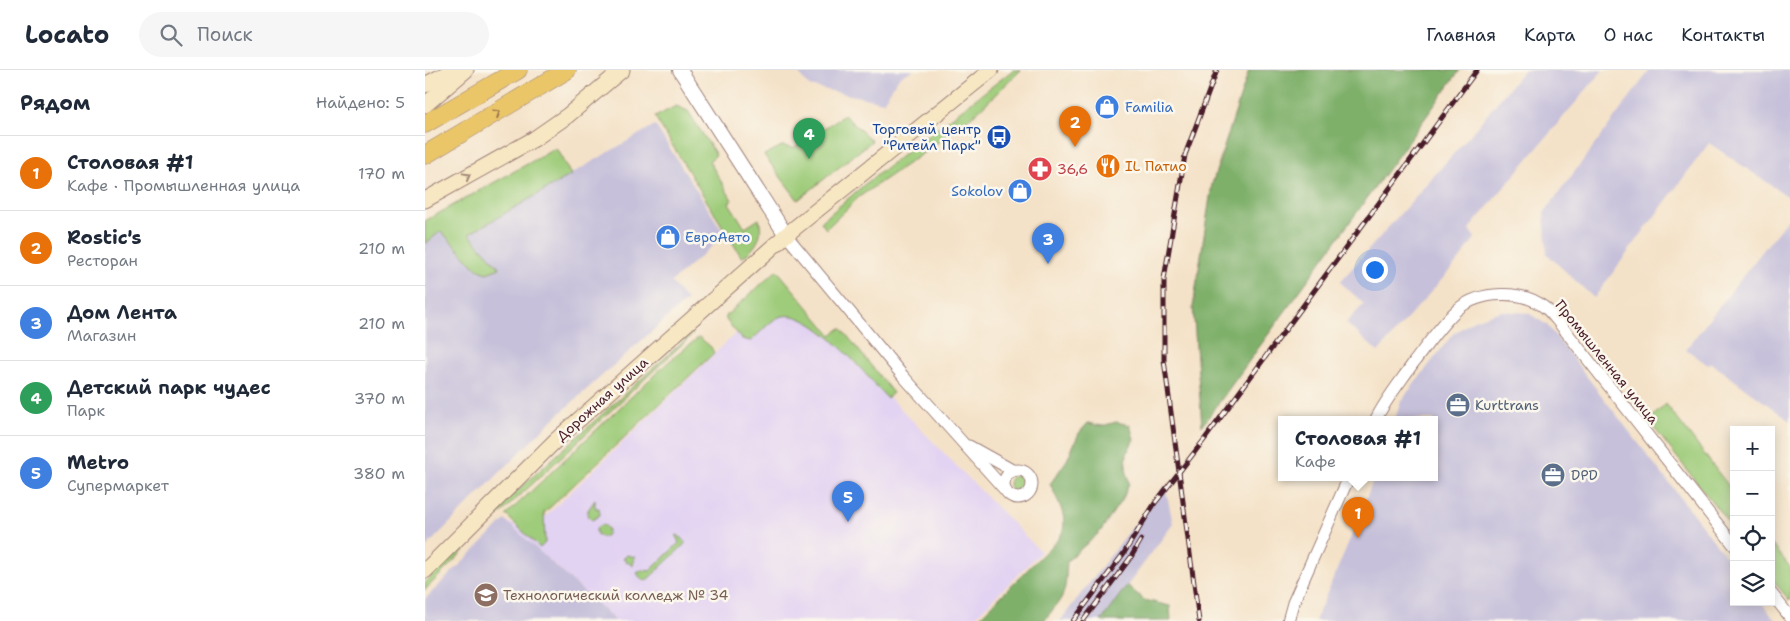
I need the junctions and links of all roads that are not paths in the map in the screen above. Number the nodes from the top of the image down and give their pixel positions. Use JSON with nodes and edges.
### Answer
{"nodes":[{"id":1,"x":453,"y":70,"type":"edge"},
{"id":2,"x":466,"y":70,"type":"edge"},
{"id":3,"x":518,"y":70,"type":"edge"},
{"id":4,"x":567,"y":70,"type":"edge"},
{"id":5,"x":622,"y":70,"type":"edge"},
{"id":6,"x":680,"y":70,"type":"edge"},
{"id":7,"x":991,"y":70,"type":"edge"},
{"id":8,"x":425,"y":85,"type":"edge"},
{"id":9,"x":425,"y":105,"type":"edge"},
{"id":10,"x":425,"y":124,"type":"edge"},
{"id":11,"x":425,"y":155,"type":"edge"},
{"id":12,"x":425,"y":200,"type":"edge"},
{"id":13,"x":786,"y":235,"type":"junction"},
{"id":14,"x":1378,"y":416,"type":"edge"},
{"id":15,"x":961,"y":442,"type":"junction"},
{"id":16,"x":1014,"y":471,"type":"junction"},
{"id":17,"x":1347,"y":481,"type":"edge"},
{"id":18,"x":1005,"y":490,"type":"junction"},
{"id":19,"x":1730,"y":541,"type":"edge"},
{"id":20,"x":425,"y":571,"type":"edge"},
{"id":21,"x":1775,"y":598,"type":"edge"},
{"id":22,"x":1790,"y":617,"type":"edge"},
{"id":23,"x":1288,"y":621,"type":"edge"}],
"edges":[{"from":1,"to":8,"type":"main road"},
{"from":2,"to":9,"type":"main road"},
{"from":3,"to":10,"type":"main road"},
{"from":11,"to":4,"type":"main road","one_way":true},
{"from":12,"to":5,"type":"main road","one_way":true},
{"from":6,"to":13,"type":"street"},
{"from":7,"to":13,"type":"main road","name":"Дорожная улица"},
{"from":13,"to":15,"type":"street"},
{"from":13,"to":20,"type":"main road","name":"Дорожная улица"},
{"from":14,"to":19,"type":"street","name":"Промышленная улица"},
{"from":15,"to":16,"type":"street"},
{"from":15,"to":18,"type":"street"},
{"from":16,"to":18,"type":"street"},
{"from":16,"to":18,"type":"street"},
{"from":17,"to":23,"type":"street"},
{"from":21,"to":22,"type":"street"}]}
